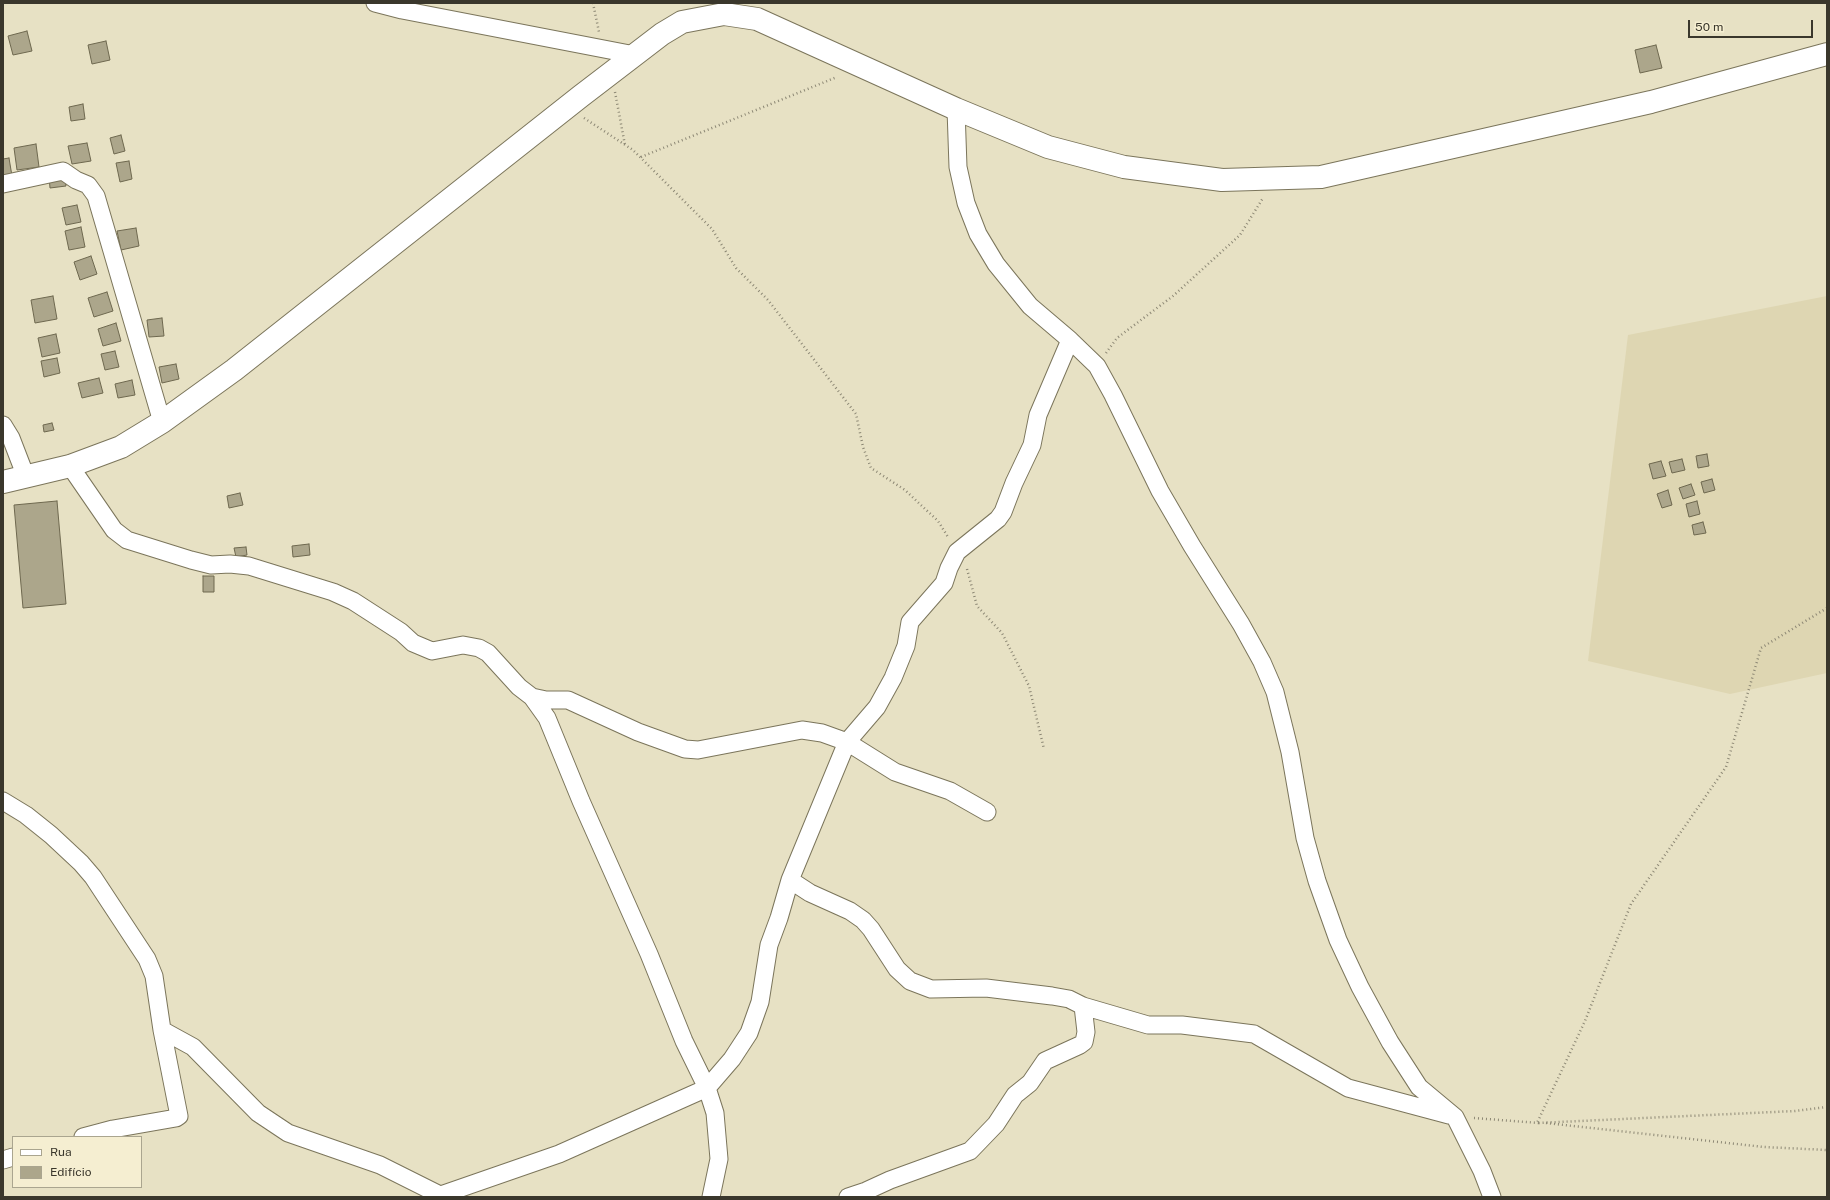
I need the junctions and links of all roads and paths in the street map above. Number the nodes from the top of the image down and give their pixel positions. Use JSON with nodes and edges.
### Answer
{"nodes":[{"id":1,"x":375,"y":3,"type":"edge"},
{"id":2,"x":1827,"y":54,"type":"edge"},
{"id":3,"x":635,"y":55,"type":"junction"},
{"id":4,"x":862,"y":66,"type":"junction"},
{"id":5,"x":567,"y":107,"type":"junction"},
{"id":6,"x":956,"y":109,"type":"junction"},
{"id":7,"x":641,"y":157,"type":"junction"},
{"id":8,"x":1274,"y":179,"type":"junction"},
{"id":9,"x":3,"y":184,"type":"edge"},
{"id":10,"x":1070,"y":340,"type":"junction"},
{"id":11,"x":1097,"y":366,"type":"junction"},
{"id":12,"x":162,"y":422,"type":"junction"},
{"id":13,"x":3,"y":425,"type":"edge"},
{"id":14,"x":70,"y":466,"type":"junction"},
{"id":15,"x":26,"y":477,"type":"junction"},
{"id":16,"x":3,"y":482,"type":"edge"},
{"id":17,"x":957,"y":552,"type":"junction"},
{"id":18,"x":1827,"y":608,"type":"edge"},
{"id":19,"x":532,"y":697,"type":"junction"},
{"id":20,"x":847,"y":742,"type":"junction"},
{"id":21,"x":1044,"y":749,"type":"dead end"},
{"id":22,"x":3,"y":801,"type":"edge"},
{"id":23,"x":987,"y":812,"type":"dead end"},
{"id":24,"x":790,"y":880,"type":"junction"},
{"id":25,"x":1083,"y":1006,"type":"junction"},
{"id":26,"x":162,"y":1030,"type":"junction"},
{"id":27,"x":707,"y":1088,"type":"junction"},
{"id":28,"x":1827,"y":1107,"type":"edge"},
{"id":29,"x":1455,"y":1117,"type":"junction"},
{"id":30,"x":1537,"y":1123,"type":"junction"},
{"id":31,"x":87,"y":1136,"type":"edge"},
{"id":32,"x":1827,"y":1150,"type":"edge"},
{"id":33,"x":440,"y":1196,"type":"edge"},
{"id":34,"x":711,"y":1197,"type":"edge"},
{"id":35,"x":848,"y":1197,"type":"edge"},
{"id":36,"x":1492,"y":1197,"type":"edge"}],
"edges":[{"from":1,"to":3,"type":"street"},
{"from":2,"to":8,"type":"main road"},
{"from":3,"to":4,"type":"main road"},
{"from":3,"to":5,"type":"main road"},
{"from":4,"to":6,"type":"main road"},
{"from":4,"to":7,"type":"path"},
{"from":5,"to":7,"type":"path"},
{"from":5,"to":12,"type":"main road"},
{"from":6,"to":8,"type":"main road"},
{"from":6,"to":10,"type":"street"},
{"from":7,"to":17,"type":"path"},
{"from":8,"to":11,"type":"path"},
{"from":9,"to":12,"type":"street"},
{"from":10,"to":11,"type":"street"},
{"from":10,"to":17,"type":"street"},
{"from":11,"to":29,"type":"street"},
{"from":12,"to":14,"type":"main road"},
{"from":13,"to":15,"type":"street"},
{"from":14,"to":15,"type":"main road"},
{"from":14,"to":19,"type":"street"},
{"from":15,"to":16,"type":"main road"},
{"from":17,"to":20,"type":"street"},
{"from":17,"to":21,"type":"path"},
{"from":18,"to":30,"type":"path"},
{"from":19,"to":20,"type":"street"},
{"from":19,"to":27,"type":"street"},
{"from":20,"to":23,"type":"street"},
{"from":20,"to":24,"type":"street"},
{"from":22,"to":26,"type":"street"},
{"from":24,"to":25,"type":"street"},
{"from":24,"to":27,"type":"street"},
{"from":25,"to":29,"type":"street"},
{"from":25,"to":35,"type":"street"},
{"from":26,"to":31,"type":"street"},
{"from":26,"to":33,"type":"street"},
{"from":27,"to":33,"type":"street"},
{"from":27,"to":34,"type":"street"},
{"from":28,"to":30,"type":"path"},
{"from":29,"to":30,"type":"path"},
{"from":29,"to":36,"type":"street"},
{"from":30,"to":32,"type":"path"}]}
